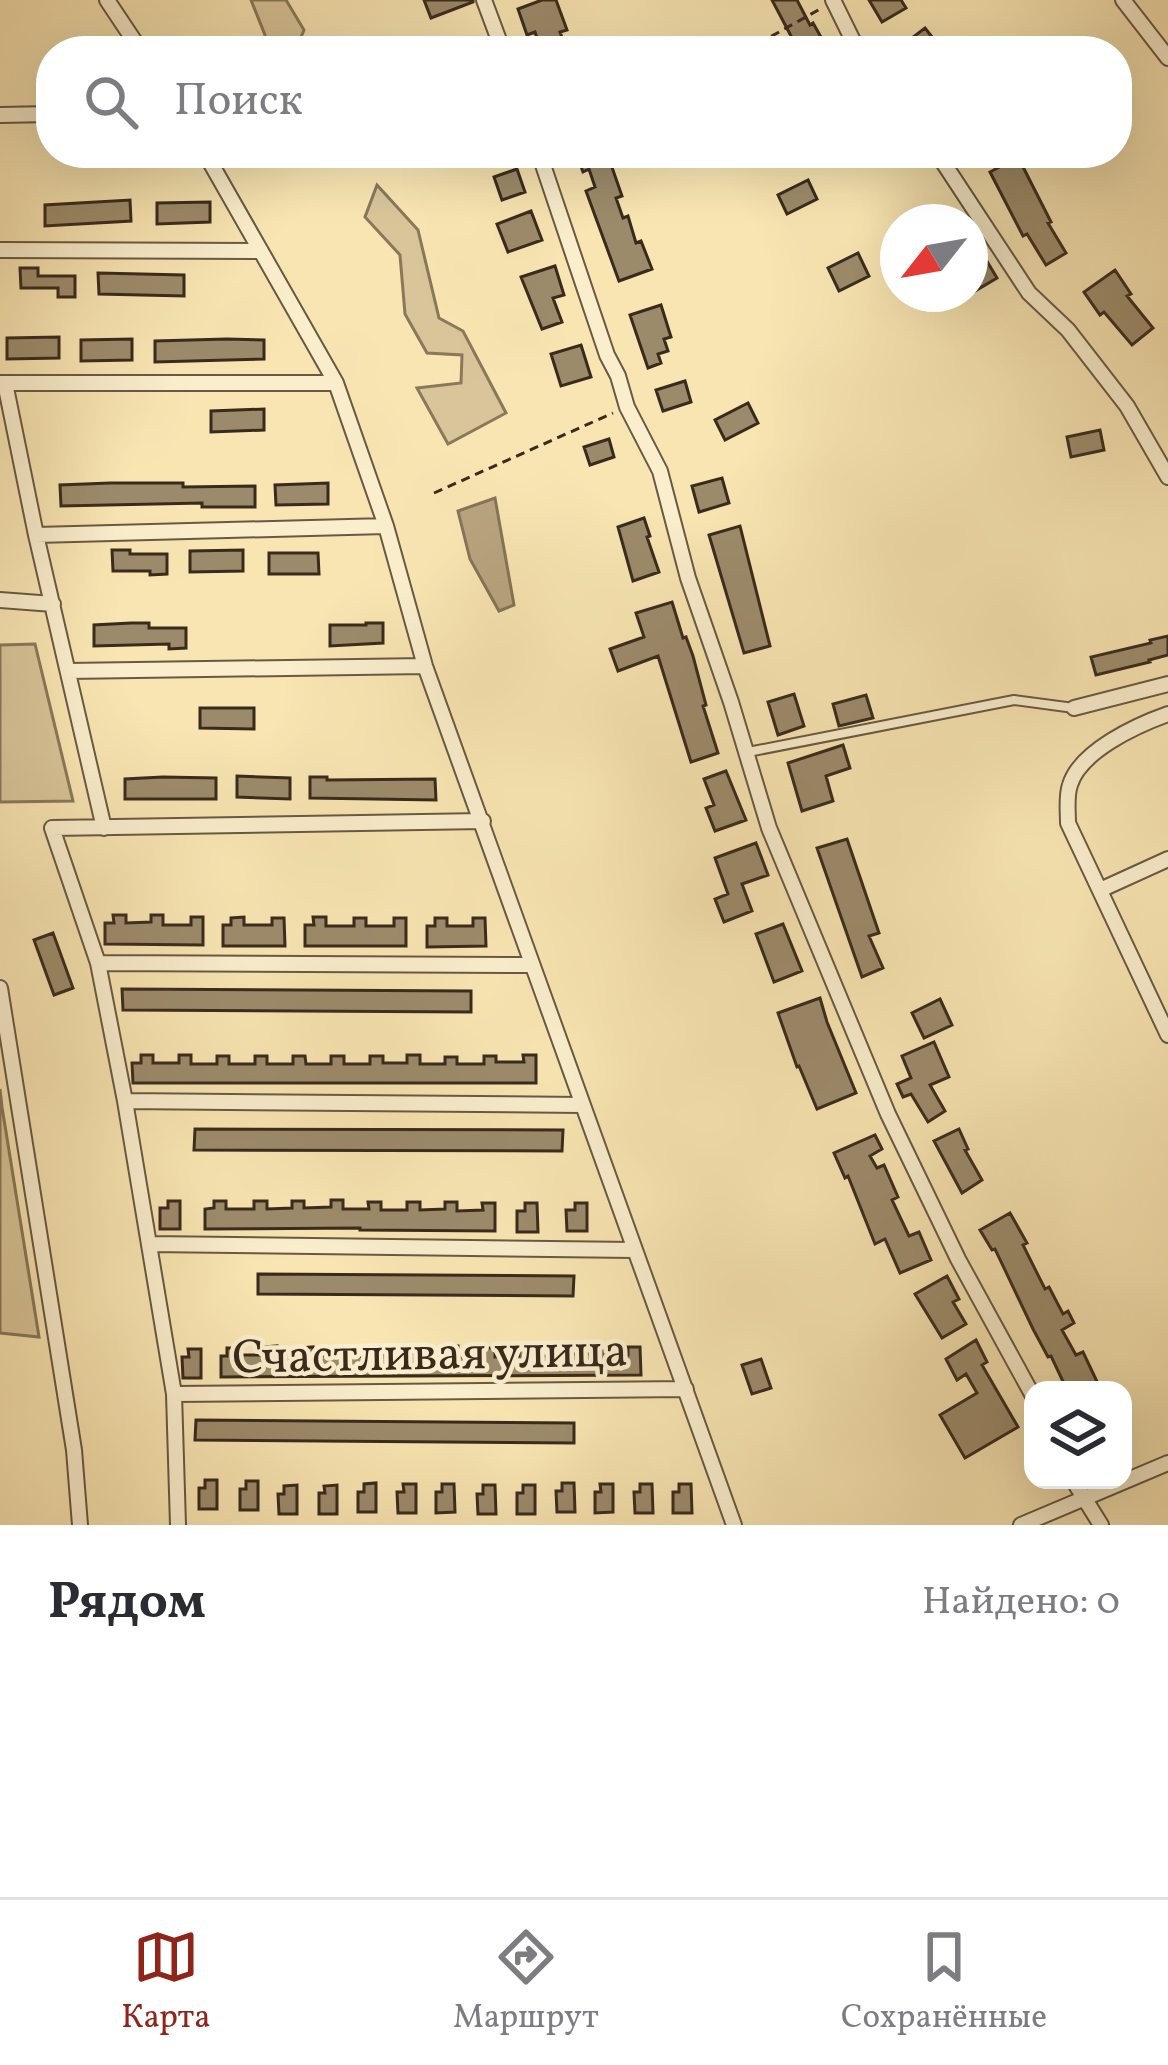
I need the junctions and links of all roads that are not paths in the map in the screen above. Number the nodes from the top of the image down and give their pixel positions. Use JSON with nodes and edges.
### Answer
{"nodes":[{"id":1,"x":107,"y":0,"type":"edge"},
{"id":2,"x":484,"y":0,"type":"edge"},
{"id":3,"x":1123,"y":0,"type":"edge"},
{"id":4,"x":833,"y":1,"type":"edge"},
{"id":5,"x":131,"y":36,"type":"edge"},
{"id":6,"x":497,"y":36,"type":"edge"},
{"id":7,"x":850,"y":36,"type":"edge"},
{"id":8,"x":1168,"y":58,"type":"edge"},
{"id":9,"x":36,"y":114,"type":"edge"},
{"id":10,"x":0,"y":115,"type":"edge"},
{"id":11,"x":214,"y":168,"type":"edge"},
{"id":12,"x":544,"y":168,"type":"edge"},
{"id":13,"x":947,"y":168,"type":"edge"},
{"id":14,"x":0,"y":250,"type":"edge"},
{"id":15,"x":261,"y":250,"type":"junction"},
{"id":16,"x":3,"y":383,"type":"edge"},
{"id":17,"x":336,"y":383,"type":"junction"},
{"id":18,"x":1168,"y":476,"type":"edge"},
{"id":19,"x":386,"y":526,"type":"junction"},
{"id":20,"x":36,"y":535,"type":"junction"},
{"id":21,"x":0,"y":600,"type":"edge"},
{"id":22,"x":53,"y":604,"type":"junction"},
{"id":23,"x":425,"y":666,"type":"junction"},
{"id":24,"x":68,"y":671,"type":"junction"},
{"id":25,"x":1168,"y":684,"type":"edge"},
{"id":26,"x":1074,"y":708,"type":"joint"},
{"id":27,"x":1168,"y":714,"type":"edge"},
{"id":28,"x":746,"y":753,"type":"junction"},
{"id":29,"x":483,"y":821,"type":"junction"},
{"id":30,"x":104,"y":828,"type":"junction"},
{"id":31,"x":1168,"y":859,"type":"edge"},
{"id":32,"x":1100,"y":890,"type":"junction"},
{"id":33,"x":98,"y":963,"type":"junction"},
{"id":34,"x":531,"y":965,"type":"junction"},
{"id":35,"x":0,"y":988,"type":"edge"},
{"id":36,"x":1166,"y":1027,"type":"edge"},
{"id":37,"x":125,"y":1101,"type":"junction"},
{"id":38,"x":582,"y":1105,"type":"junction"},
{"id":39,"x":149,"y":1244,"type":"junction"},
{"id":40,"x":634,"y":1250,"type":"junction"},
{"id":41,"x":1025,"y":1381,"type":"edge"},
{"id":42,"x":686,"y":1389,"type":"junction"},
{"id":43,"x":174,"y":1394,"type":"junction"},
{"id":44,"x":1168,"y":1462,"type":"edge"},
{"id":45,"x":1080,"y":1489,"type":"edge"},
{"id":46,"x":1087,"y":1499,"type":"junction"},
{"id":47,"x":80,"y":1525,"type":"edge"},
{"id":48,"x":178,"y":1525,"type":"edge"},
{"id":49,"x":734,"y":1525,"type":"edge"},
{"id":50,"x":1021,"y":1525,"type":"edge"},
{"id":51,"x":1101,"y":1525,"type":"edge"}],
"edges":[{"from":1,"to":5,"type":"street"},
{"from":2,"to":6,"type":"street"},
{"from":3,"to":8,"type":"street"},
{"from":4,"to":7,"type":"street"},
{"from":9,"to":10,"type":"street"},
{"from":11,"to":15,"type":"street"},
{"from":12,"to":28,"type":"street"},
{"from":13,"to":18,"type":"street"},
{"from":14,"to":15,"type":"street"},
{"from":15,"to":17,"type":"street"},
{"from":16,"to":17,"type":"street"},
{"from":16,"to":20,"type":"street"},
{"from":17,"to":19,"type":"street"},
{"from":19,"to":20,"type":"street"},
{"from":19,"to":23,"type":"street"},
{"from":20,"to":22,"type":"street"},
{"from":21,"to":22,"type":"street"},
{"from":22,"to":24,"type":"street"},
{"from":23,"to":24,"type":"street"},
{"from":23,"to":29,"type":"street"},
{"from":24,"to":30,"type":"street"},
{"from":25,"to":26,"type":"street"},
{"from":26,"to":28,"type":"lane"},
{"from":27,"to":32,"type":"street"},
{"from":28,"to":41,"type":"street"},
{"from":29,"to":30,"type":"street","name":"Счастливая улица"},
{"from":29,"to":34,"type":"street"},
{"from":30,"to":33,"type":"street","name":"Счастливая улица"},
{"from":31,"to":32,"type":"street"},
{"from":32,"to":36,"type":"street"},
{"from":33,"to":34,"type":"street"},
{"from":33,"to":37,"type":"street","name":"Счастливая улица"},
{"from":34,"to":38,"type":"street"},
{"from":35,"to":47,"type":"street"},
{"from":37,"to":38,"type":"street"},
{"from":37,"to":39,"type":"street","name":"Счастливая улица"},
{"from":38,"to":40,"type":"street"},
{"from":39,"to":40,"type":"street","name":"Счастливая улица"},
{"from":39,"to":43,"type":"street","name":"Счастливая улица"},
{"from":40,"to":42,"type":"street"},
{"from":42,"to":43,"type":"street","name":"Счастливая улица"},
{"from":42,"to":49,"type":"street"},
{"from":43,"to":48,"type":"street","name":"Счастливая улица"},
{"from":44,"to":46,"type":"street"},
{"from":45,"to":46,"type":"street"},
{"from":46,"to":50,"type":"street"},
{"from":46,"to":51,"type":"street"}]}
